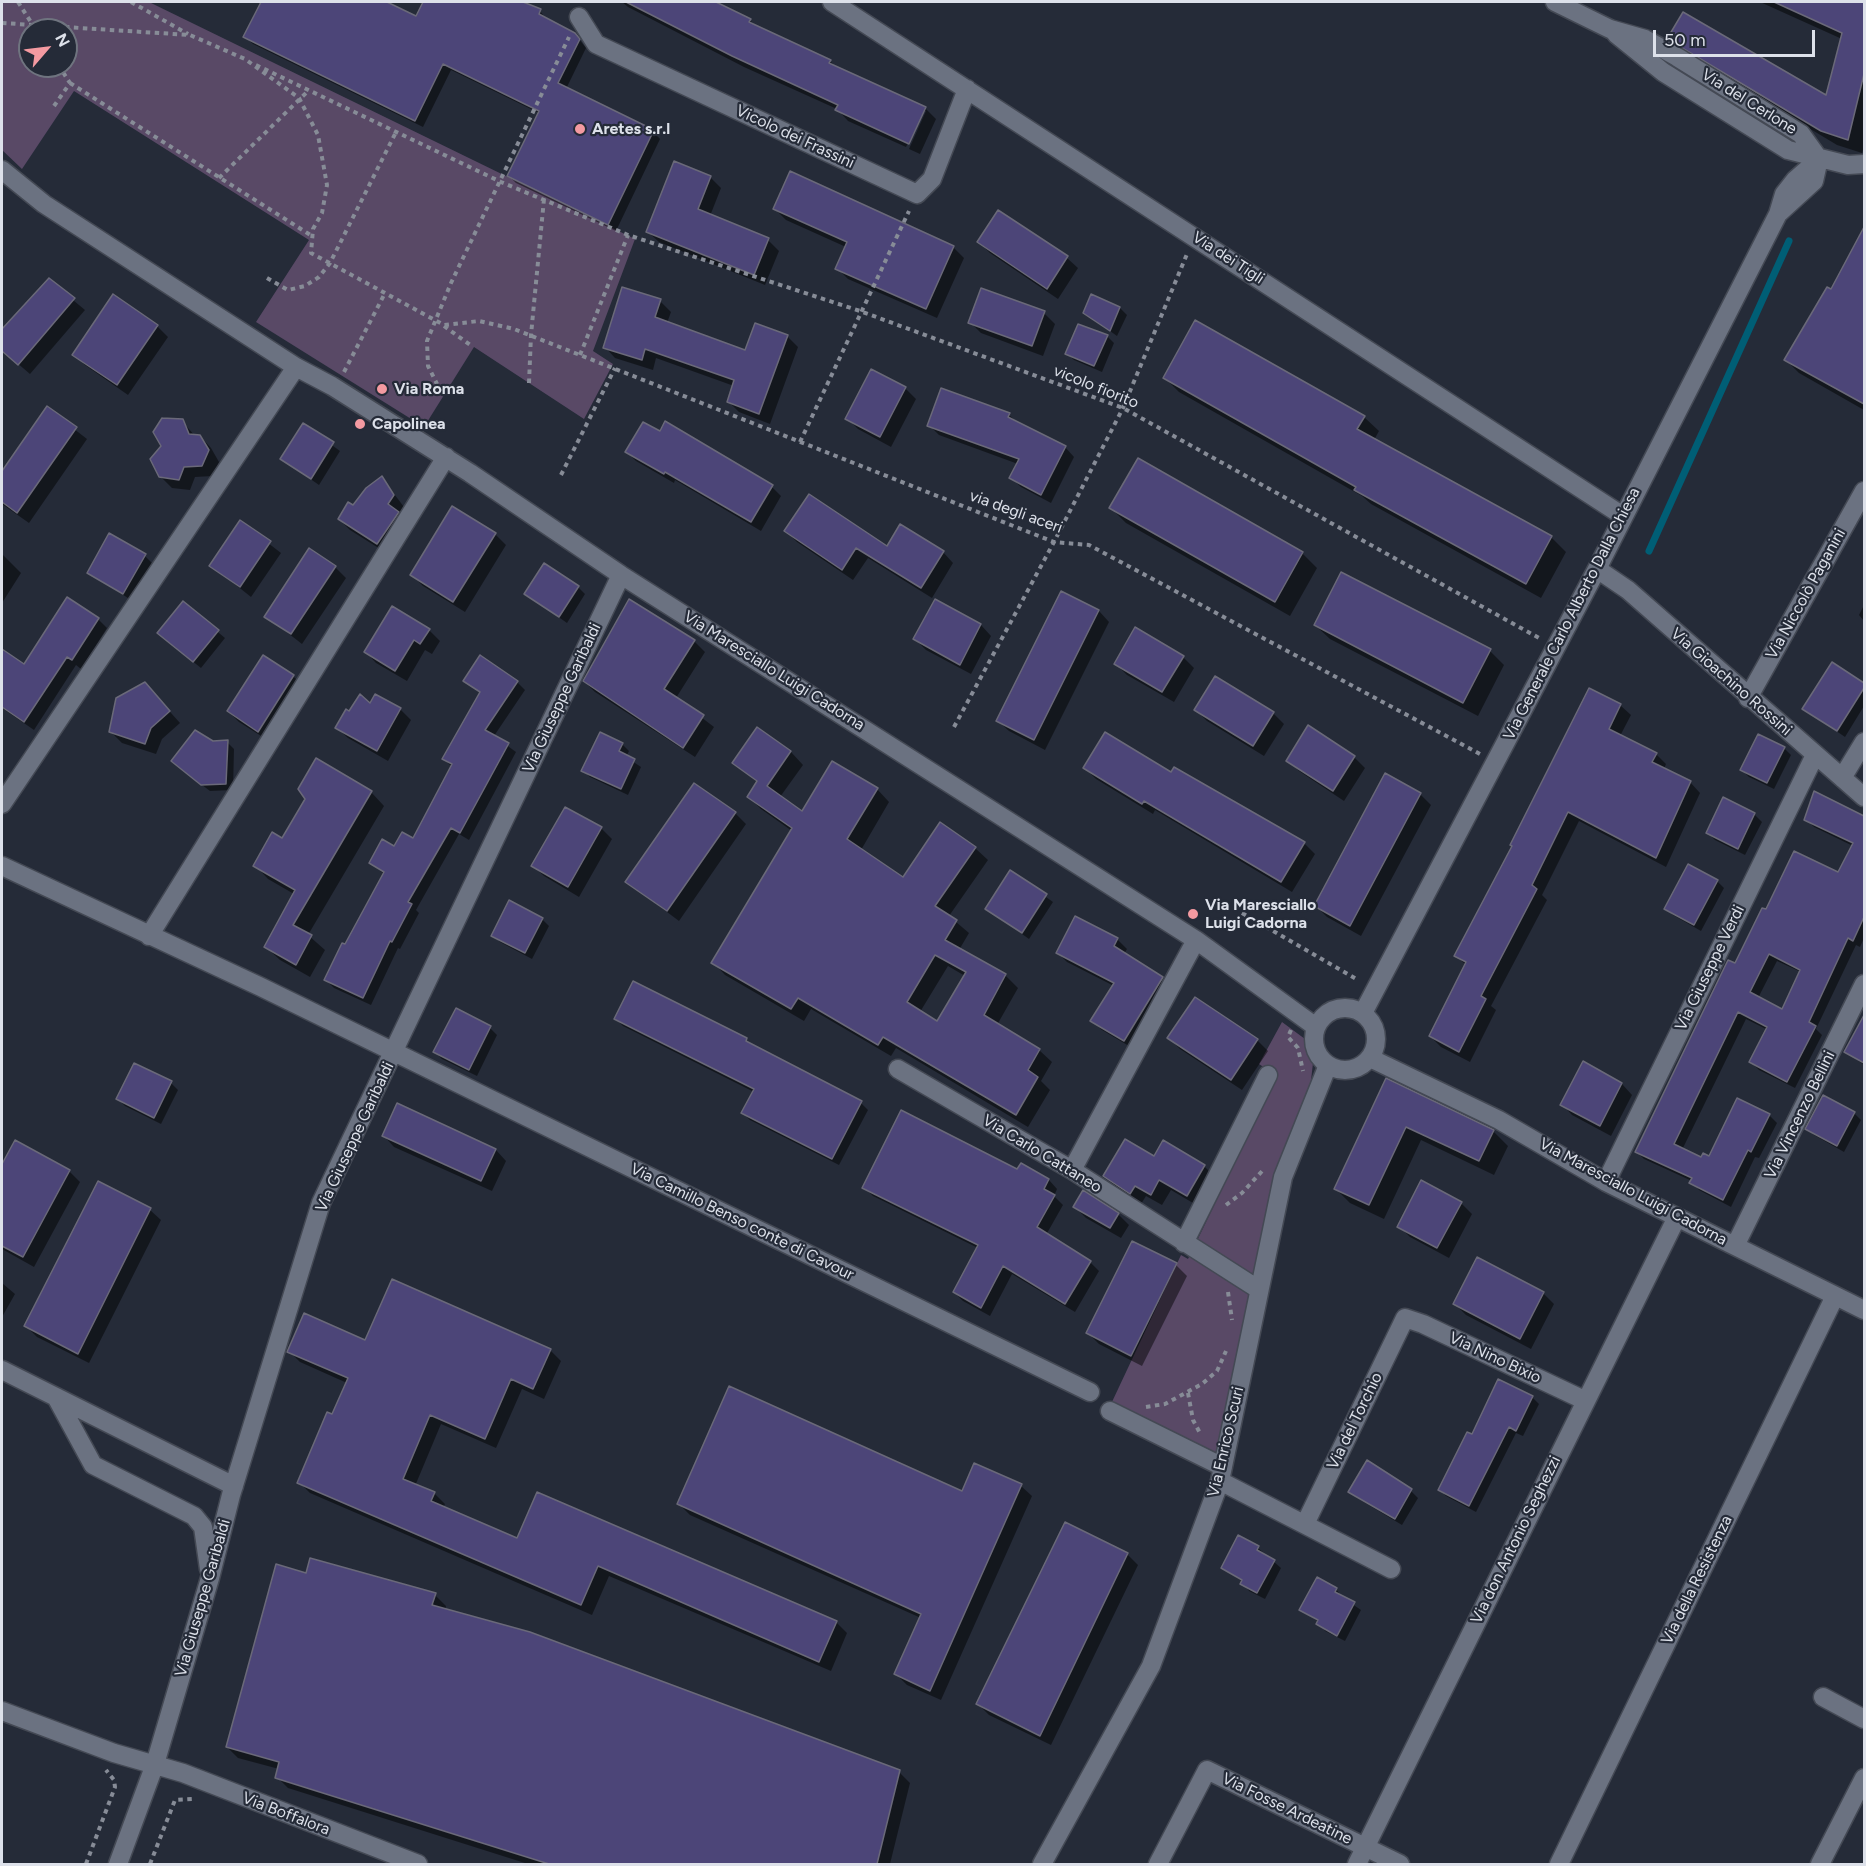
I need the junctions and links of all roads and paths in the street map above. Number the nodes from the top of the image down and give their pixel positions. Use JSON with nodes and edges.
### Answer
{"nodes":[{"id":1,"x":18,"y":2,"type":"edge"},
{"id":2,"x":131,"y":2,"type":"edge"},
{"id":3,"x":832,"y":2,"type":"edge"},
{"id":4,"x":1555,"y":2,"type":"edge"},
{"id":5,"x":579,"y":17,"type":"joint"},
{"id":6,"x":28,"y":18,"type":"edge"},
{"id":7,"x":2,"y":23,"type":"edge"},
{"id":8,"x":18,"y":24,"type":"edge"},
{"id":9,"x":78,"y":27,"type":"edge"},
{"id":10,"x":190,"y":35,"type":"junction"},
{"id":11,"x":245,"y":59,"type":"junction"},
{"id":12,"x":67,"y":78,"type":"edge"},
{"id":13,"x":70,"y":83,"type":"junction"},
{"id":14,"x":966,"y":89,"type":"junction"},
{"id":15,"x":309,"y":90,"type":"junction"},
{"id":16,"x":299,"y":98,"type":"junction"},
{"id":17,"x":54,"y":106,"type":"dead end"},
{"id":18,"x":396,"y":132,"type":"junction"},
{"id":19,"x":1819,"y":159,"type":"junction"},
{"id":20,"x":1864,"y":164,"type":"edge"},
{"id":21,"x":2,"y":170,"type":"edge"},
{"id":22,"x":219,"y":178,"type":"junction"},
{"id":23,"x":501,"y":182,"type":"junction"},
{"id":24,"x":917,"y":194,"type":"junction"},
{"id":25,"x":544,"y":199,"type":"junction"},
{"id":26,"x":628,"y":235,"type":"junction"},
{"id":27,"x":312,"y":236,"type":"junction"},
{"id":28,"x":1195,"y":237,"type":"junction"},
{"id":29,"x":330,"y":263,"type":"junction"},
{"id":30,"x":267,"y":278,"type":"dead end"},
{"id":31,"x":385,"y":293,"type":"junction"},
{"id":32,"x":860,"y":311,"type":"junction"},
{"id":33,"x":435,"y":320,"type":"junction"},
{"id":34,"x":444,"y":325,"type":"junction"},
{"id":35,"x":531,"y":335,"type":"junction"},
{"id":36,"x":473,"y":347,"type":"dead end"},
{"id":37,"x":580,"y":355,"type":"junction"},
{"id":38,"x":296,"y":366,"type":"junction"},
{"id":39,"x":615,"y":369,"type":"junction"},
{"id":40,"x":529,"y":383,"type":"dead end"},
{"id":41,"x":336,"y":388,"type":"junction"},
{"id":42,"x":453,"y":394,"type":"dead end"},
{"id":43,"x":1123,"y":408,"type":"junction"},
{"id":44,"x":800,"y":442,"type":"junction"},
{"id":45,"x":446,"y":457,"type":"junction"},
{"id":46,"x":561,"y":475,"type":"dead end"},
{"id":47,"x":1864,"y":491,"type":"edge"},
{"id":48,"x":1623,"y":516,"type":"junction"},
{"id":49,"x":1054,"y":542,"type":"junction"},
{"id":50,"x":1597,"y":569,"type":"junction"},
{"id":51,"x":621,"y":575,"type":"junction"},
{"id":52,"x":1556,"y":647,"type":"junction"},
{"id":53,"x":1748,"y":698,"type":"junction"},
{"id":54,"x":954,"y":728,"type":"dead end"},
{"id":55,"x":1864,"y":742,"type":"edge"},
{"id":56,"x":1815,"y":755,"type":"junction"},
{"id":57,"x":1488,"y":759,"type":"junction"},
{"id":58,"x":1476,"y":765,"type":"dead end"},
{"id":59,"x":1842,"y":778,"type":"junction"},
{"id":60,"x":1864,"y":797,"type":"edge"},
{"id":61,"x":2,"y":804,"type":"edge"},
{"id":62,"x":2,"y":868,"type":"edge"},
{"id":63,"x":1242,"y":913,"type":"dead end"},
{"id":64,"x":149,"y":936,"type":"junction"},
{"id":65,"x":1196,"y":940,"type":"junction"},
{"id":66,"x":1365,"y":971,"type":"dead end"},
{"id":67,"x":1864,"y":984,"type":"edge"},
{"id":68,"x":1299,"y":1013,"type":"junction"},
{"id":69,"x":1364,"y":1013,"type":"junction"},
{"id":70,"x":1316,"y":1027,"type":"junction"},
{"id":71,"x":395,"y":1052,"type":"junction"},
{"id":72,"x":1370,"y":1058,"type":"junction"},
{"id":73,"x":1328,"y":1065,"type":"junction"},
{"id":74,"x":898,"y":1069,"type":"dead end"},
{"id":75,"x":1268,"y":1075,"type":"dead end"},
{"id":76,"x":1302,"y":1080,"type":"dead end"},
{"id":77,"x":1269,"y":1163,"type":"dead end"},
{"id":78,"x":1072,"y":1170,"type":"junction"},
{"id":79,"x":1606,"y":1182,"type":"junction"},
{"id":80,"x":1220,"y":1210,"type":"dead end"},
{"id":81,"x":1677,"y":1217,"type":"junction"},
{"id":82,"x":1184,"y":1243,"type":"junction"},
{"id":83,"x":1735,"y":1246,"type":"junction"},
{"id":84,"x":1218,"y":1264,"type":"junction"},
{"id":85,"x":1258,"y":1289,"type":"junction"},
{"id":86,"x":1835,"y":1296,"type":"junction"},
{"id":87,"x":1864,"y":1311,"type":"edge"},
{"id":88,"x":1405,"y":1318,"type":"joint"},
{"id":89,"x":1230,"y":1329,"type":"dead end"},
{"id":90,"x":1227,"y":1348,"type":"dead end"},
{"id":91,"x":2,"y":1370,"type":"edge"},
{"id":92,"x":1090,"y":1392,"type":"dead end"},
{"id":93,"x":1188,"y":1393,"type":"junction"},
{"id":94,"x":56,"y":1397,"type":"junction"},
{"id":95,"x":1584,"y":1400,"type":"junction"},
{"id":96,"x":1115,"y":1414,"type":"joint"},
{"id":97,"x":1223,"y":1466,"type":"junction"},
{"id":98,"x":234,"y":1486,"type":"junction"},
{"id":99,"x":1305,"y":1524,"type":"junction"},
{"id":100,"x":1391,"y":1569,"type":"dead end"},
{"id":101,"x":210,"y":1578,"type":"junction"},
{"id":102,"x":1823,"y":1697,"type":"dead end"},
{"id":103,"x":2,"y":1711,"type":"edge"},
{"id":104,"x":1864,"y":1719,"type":"edge"},
{"id":105,"x":114,"y":1753,"type":"junction"},
{"id":106,"x":154,"y":1764,"type":"junction"},
{"id":107,"x":1864,"y":1778,"type":"edge"},
{"id":108,"x":206,"y":1783,"type":"junction"},
{"id":109,"x":1366,"y":1847,"type":"junction"},
{"id":110,"x":86,"y":1864,"type":"edge"},
{"id":111,"x":118,"y":1864,"type":"edge"},
{"id":112,"x":150,"y":1864,"type":"edge"},
{"id":113,"x":418,"y":1864,"type":"edge"},
{"id":114,"x":1042,"y":1864,"type":"edge"},
{"id":115,"x":1158,"y":1864,"type":"edge"},
{"id":116,"x":1357,"y":1864,"type":"edge"},
{"id":117,"x":1400,"y":1864,"type":"edge"},
{"id":118,"x":1559,"y":1864,"type":"edge"},
{"id":119,"x":1820,"y":1864,"type":"edge"}],
"edges":[{"from":1,"to":6,"type":"path"},
{"from":2,"to":10,"type":"path"},
{"from":3,"to":14,"type":"street","name":"Via dei Tigli"},
{"from":4,"to":19,"type":"street","name":"Via del Cerlone"},
{"from":5,"to":23,"type":"path"},
{"from":5,"to":24,"type":"street","name":"Vicolo dei Frassini"},
{"from":7,"to":8,"type":"path"},
{"from":9,"to":10,"type":"path"},
{"from":10,"to":11,"type":"path"},
{"from":11,"to":15,"type":"path","name":"vicolo fiorito"},
{"from":11,"to":16,"type":"path"},
{"from":12,"to":13,"type":"path"},
{"from":13,"to":17,"type":"path"},
{"from":13,"to":22,"type":"path"},
{"from":14,"to":24,"type":"street"},
{"from":14,"to":28,"type":"street","name":"Via dei Tigli"},
{"from":15,"to":16,"type":"path"},
{"from":15,"to":18,"type":"path","name":"vicolo fiorito"},
{"from":16,"to":22,"type":"path"},
{"from":16,"to":27,"type":"path"},
{"from":18,"to":23,"type":"path","name":"vicolo fiorito"},
{"from":18,"to":29,"type":"path"},
{"from":19,"to":20,"type":"street"},
{"from":19,"to":48,"type":"street","name":"Via Generale Carlo Alberto Dalla Chiesa"},
{"from":21,"to":38,"type":"street"},
{"from":22,"to":27,"type":"path"},
{"from":23,"to":25,"type":"path","name":"vicolo fiorito"},
{"from":23,"to":33,"type":"path"},
{"from":24,"to":32,"type":"path"},
{"from":25,"to":26,"type":"path","name":"vicolo fiorito"},
{"from":25,"to":35,"type":"path"},
{"from":26,"to":32,"type":"path","name":"vicolo fiorito"},
{"from":26,"to":37,"type":"path"},
{"from":27,"to":29,"type":"path"},
{"from":28,"to":43,"type":"path"},
{"from":28,"to":48,"type":"street","name":"Via dei Tigli"},
{"from":29,"to":30,"type":"path"},
{"from":29,"to":31,"type":"path"},
{"from":31,"to":33,"type":"path"},
{"from":31,"to":41,"type":"path"},
{"from":32,"to":43,"type":"path","name":"vicolo fiorito"},
{"from":32,"to":44,"type":"path"},
{"from":33,"to":34,"type":"path"},
{"from":33,"to":42,"type":"path"},
{"from":34,"to":35,"type":"path","name":"via degli aceri"},
{"from":34,"to":36,"type":"path"},
{"from":35,"to":37,"type":"path","name":"via degli aceri"},
{"from":35,"to":40,"type":"path"},
{"from":37,"to":39,"type":"path","name":"via degli aceri"},
{"from":38,"to":41,"type":"street"},
{"from":38,"to":61,"type":"street"},
{"from":39,"to":44,"type":"path","name":"via degli aceri"},
{"from":39,"to":46,"type":"path"},
{"from":41,"to":45,"type":"street"},
{"from":43,"to":49,"type":"path"},
{"from":43,"to":52,"type":"path","name":"vicolo fiorito"},
{"from":44,"to":49,"type":"path","name":"via degli aceri"},
{"from":45,"to":51,"type":"street"},
{"from":45,"to":64,"type":"street"},
{"from":47,"to":53,"type":"street","name":"Via Niccolò Paganini"},
{"from":48,"to":50,"type":"street","name":"Via Generale Carlo Alberto Dalla Chiesa"},
{"from":49,"to":54,"type":"path"},
{"from":49,"to":57,"type":"path","name":"via degli aceri"},
{"from":50,"to":52,"type":"street","name":"Via Generale Carlo Alberto Dalla Chiesa"},
{"from":50,"to":53,"type":"street","name":"Via Gioachino Rossini"},
{"from":51,"to":65,"type":"street","name":"Via Maresciallo Luigi Cadorna"},
{"from":51,"to":71,"type":"street","name":"Via Giuseppe Garibaldi"},
{"from":52,"to":57,"type":"street","name":"Via Generale Carlo Alberto Dalla Chiesa"},
{"from":53,"to":56,"type":"street","name":"Via Gioachino Rossini"},
{"from":55,"to":59,"type":"street"},
{"from":56,"to":59,"type":"street","name":"Via Gioachino Rossini"},
{"from":56,"to":79,"type":"street","name":"Via Giuseppe Verdi"},
{"from":57,"to":58,"type":"path"},
{"from":57,"to":69,"type":"street","name":"Via Generale Carlo Alberto Dalla Chiesa"},
{"from":59,"to":60,"type":"street","name":"Via Gioachino Rossini"},
{"from":62,"to":64,"type":"street","name":"Via Camillo Benso conte di Cavour"},
{"from":63,"to":66,"type":"path"},
{"from":64,"to":71,"type":"street","name":"Via Camillo Benso conte di Cavour"},
{"from":65,"to":68,"type":"street","name":"Via Maresciallo Luigi Cadorna"},
{"from":65,"to":78,"type":"street"},
{"from":67,"to":83,"type":"street","name":"Via Vincenzo Bellini"},
{"from":68,"to":70,"type":"street","name":"Via Maresciallo Luigi Cadorna"},
{"from":68,"to":76,"type":"path"},
{"from":69,"to":70,"type":"street"},
{"from":69,"to":72,"type":"street"},
{"from":70,"to":73,"type":"street"},
{"from":71,"to":92,"type":"street","name":"Via Camillo Benso conte di Cavour"},
{"from":71,"to":98,"type":"street","name":"Via Giuseppe Garibaldi"},
{"from":72,"to":73,"type":"street"},
{"from":72,"to":79,"type":"street","name":"Via Maresciallo Luigi Cadorna"},
{"from":73,"to":85,"type":"street","name":"Via Enrico Scuri"},
{"from":74,"to":78,"type":"street","name":"Via Carlo Cattaneo"},
{"from":75,"to":82,"type":"street"},
{"from":77,"to":80,"type":"path"},
{"from":78,"to":82,"type":"street","name":"Via Carlo Cattaneo"},
{"from":79,"to":81,"type":"street","name":"Via Maresciallo Luigi Cadorna"},
{"from":81,"to":83,"type":"street","name":"Via Maresciallo Luigi Cadorna"},
{"from":81,"to":95,"type":"street","name":"Via don Antonio Seghezzi"},
{"from":82,"to":84,"type":"street","name":"Via Carlo Cattaneo"},
{"from":83,"to":86,"type":"street","name":"Via Maresciallo Luigi Cadorna"},
{"from":84,"to":85,"type":"street","name":"Via Carlo Cattaneo"},
{"from":84,"to":89,"type":"path"},
{"from":85,"to":97,"type":"street","name":"Via Enrico Scuri"},
{"from":86,"to":87,"type":"street","name":"Via Maresciallo Luigi Cadorna"},
{"from":86,"to":118,"type":"street","name":"Via della Resistenza"},
{"from":88,"to":95,"type":"street","name":"Via Nino Bixio"},
{"from":88,"to":99,"type":"street","name":"Via del Torchio"},
{"from":90,"to":93,"type":"path"},
{"from":91,"to":94,"type":"street"},
{"from":93,"to":96,"type":"path"},
{"from":93,"to":97,"type":"path"},
{"from":94,"to":98,"type":"street"},
{"from":94,"to":101,"type":"street"},
{"from":95,"to":109,"type":"street","name":"Via don Antonio Seghezzi"},
{"from":96,"to":97,"type":"street"},
{"from":97,"to":99,"type":"street"},
{"from":97,"to":114,"type":"street","name":"Via Enrico Scuri"},
{"from":98,"to":101,"type":"street","name":"Via Giuseppe Garibaldi"},
{"from":99,"to":100,"type":"street"},
{"from":101,"to":106,"type":"street","name":"Via Giuseppe Garibaldi"},
{"from":102,"to":104,"type":"street"},
{"from":103,"to":105,"type":"street","name":"Via Boffalora"},
{"from":105,"to":106,"type":"street","name":"Via Boffalora"},
{"from":105,"to":110,"type":"path"},
{"from":106,"to":108,"type":"street","name":"Via Boffalora"},
{"from":106,"to":111,"type":"street","name":"Via Giuseppe Garibaldi"},
{"from":107,"to":119,"type":"street"},
{"from":108,"to":112,"type":"path"},
{"from":108,"to":113,"type":"street","name":"Via Boffalora"},
{"from":109,"to":115,"type":"street","name":"Via Fosse Ardeatine"},
{"from":109,"to":116,"type":"street","name":"Via don Antonio Seghezzi"},
{"from":109,"to":117,"type":"street"}]}
